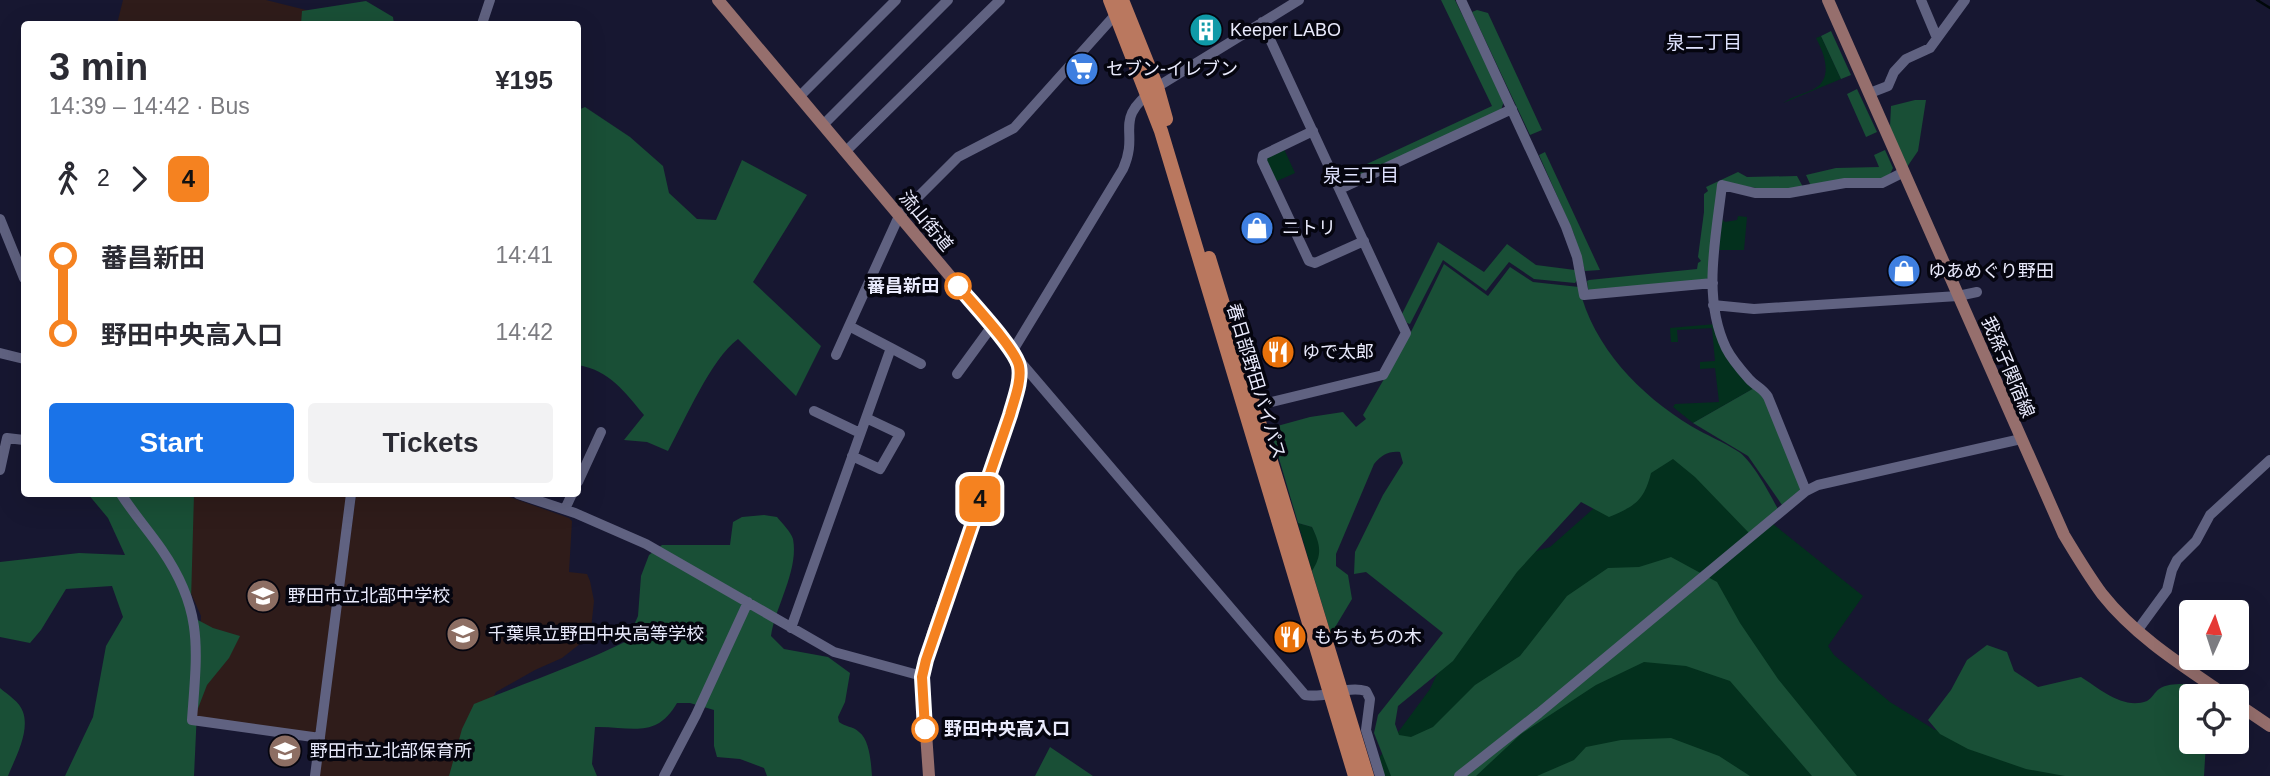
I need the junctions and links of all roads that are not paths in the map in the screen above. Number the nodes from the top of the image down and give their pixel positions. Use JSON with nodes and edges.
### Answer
{"nodes":[{"id":1,"x":490,"y":0,"type":"edge"},
{"id":2,"x":718,"y":0,"type":"edge"},
{"id":3,"x":896,"y":0,"type":"edge"},
{"id":4,"x":948,"y":0,"type":"edge"},
{"id":5,"x":1000,"y":0,"type":"edge"},
{"id":6,"x":1110,"y":0,"type":"edge"},
{"id":7,"x":1122,"y":0,"type":"edge"},
{"id":8,"x":1299,"y":0,"type":"edge"},
{"id":9,"x":1461,"y":0,"type":"edge"},
{"id":10,"x":1828,"y":0,"type":"edge"},
{"id":11,"x":1921,"y":0,"type":"edge"},
{"id":12,"x":1965,"y":0,"type":"edge"},
{"id":13,"x":1116,"y":15,"type":"junction"},
{"id":14,"x":483,"y":21,"type":"edge"},
{"id":15,"x":1262,"y":22,"type":"junction"},
{"id":16,"x":1937,"y":38,"type":"junction"},
{"id":17,"x":1152,"y":91,"type":"junction"},
{"id":18,"x":1870,"y":93,"type":"junction"},
{"id":19,"x":800,"y":96,"type":"junction"},
{"id":20,"x":1512,"y":109,"type":"junction"},
{"id":21,"x":823,"y":125,"type":"junction"},
{"id":22,"x":1313,"y":131,"type":"junction"},
{"id":23,"x":845,"y":152,"type":"junction"},
{"id":24,"x":1904,"y":172,"type":"junction"},
{"id":25,"x":1340,"y":189,"type":"junction"},
{"id":26,"x":899,"y":216,"type":"junction"},
{"id":27,"x":0,"y":219,"type":"edge"},
{"id":28,"x":1364,"y":241,"type":"junction"},
{"id":29,"x":21,"y":271,"type":"edge"},
{"id":30,"x":1713,"y":283,"type":"junction"},
{"id":31,"x":1977,"y":292,"type":"dead end"},
{"id":32,"x":1958,"y":296,"type":"junction"},
{"id":33,"x":1713,"y":305,"type":"junction"},
{"id":34,"x":849,"y":326,"type":"junction"},
{"id":35,"x":992,"y":326,"type":"junction"},
{"id":36,"x":891,"y":348,"type":"junction"},
{"id":37,"x":0,"y":352,"type":"edge"},
{"id":38,"x":1013,"y":352,"type":"junction"},
{"id":39,"x":836,"y":355,"type":"dead end"},
{"id":40,"x":21,"y":358,"type":"edge"},
{"id":41,"x":921,"y":364,"type":"dead end"},
{"id":42,"x":957,"y":374,"type":"dead end"},
{"id":43,"x":1255,"y":406,"type":"junction"},
{"id":44,"x":814,"y":411,"type":"dead end"},
{"id":45,"x":866,"y":418,"type":"junction"},
{"id":46,"x":601,"y":432,"type":"dead end"},
{"id":47,"x":860,"y":433,"type":"junction"},
{"id":48,"x":2021,"y":439,"type":"junction"},
{"id":49,"x":21,"y":440,"type":"edge"},
{"id":50,"x":852,"y":456,"type":"junction"},
{"id":51,"x":2270,"y":460,"type":"edge"},
{"id":52,"x":0,"y":470,"type":"edge"},
{"id":53,"x":581,"y":475,"type":"edge"},
{"id":54,"x":1806,"y":491,"type":"junction"},
{"id":55,"x":123,"y":497,"type":"edge"},
{"id":56,"x":351,"y":497,"type":"edge"},
{"id":57,"x":540,"y":497,"type":"edge"},
{"id":58,"x":571,"y":497,"type":"edge"},
{"id":59,"x":565,"y":509,"type":"junction"},
{"id":60,"x":748,"y":602,"type":"junction"},
{"id":61,"x":790,"y":628,"type":"junction"},
{"id":62,"x":2137,"y":631,"type":"junction"},
{"id":63,"x":922,"y":677,"type":"junction"},
{"id":64,"x":2210,"y":684,"type":"edge"},
{"id":65,"x":1336,"y":693,"type":"junction"},
{"id":66,"x":2249,"y":712,"type":"edge"},
{"id":67,"x":2270,"y":726,"type":"edge"},
{"id":68,"x":320,"y":738,"type":"junction"},
{"id":69,"x":315,"y":776,"type":"edge"},
{"id":70,"x":664,"y":776,"type":"edge"},
{"id":71,"x":929,"y":776,"type":"edge"},
{"id":72,"x":1355,"y":776,"type":"edge"},
{"id":73,"x":1367,"y":776,"type":"edge"},
{"id":74,"x":1380,"y":776,"type":"edge"},
{"id":75,"x":1459,"y":776,"type":"edge"}],
"edges":[{"from":1,"to":14,"type":"street"},
{"from":2,"to":19,"type":"main road","name":"流山街道"},
{"from":3,"to":19,"type":"street"},
{"from":4,"to":21,"type":"street"},
{"from":5,"to":23,"type":"street"},
{"from":6,"to":13,"type":"highway","name":"春日部野田バイパス"},
{"from":7,"to":17,"type":"highway","name":"春日部野田バイパス"},
{"from":8,"to":15,"type":"street"},
{"from":9,"to":20,"type":"street"},
{"from":10,"to":18,"type":"main road","name":"我孫子関宿線"},
{"from":11,"to":16,"type":"street"},
{"from":12,"to":16,"type":"street"},
{"from":13,"to":17,"type":"highway","name":"春日部野田バイパス"},
{"from":13,"to":26,"type":"street"},
{"from":15,"to":17,"type":"street"},
{"from":15,"to":22,"type":"street"},
{"from":16,"to":18,"type":"street"},
{"from":17,"to":38,"type":"street"},
{"from":17,"to":43,"type":"highway","name":"春日部野田バイパス"},
{"from":17,"to":65,"type":"highway","name":"春日部野田バイパス"},
{"from":18,"to":24,"type":"main road","name":"我孫子関宿線"},
{"from":19,"to":21,"type":"main road","name":"流山街道"},
{"from":20,"to":25,"type":"street"},
{"from":20,"to":30,"type":"street"},
{"from":21,"to":23,"type":"main road","name":"流山街道"},
{"from":22,"to":25,"type":"street"},
{"from":22,"to":28,"type":"street"},
{"from":23,"to":26,"type":"main road","name":"流山街道"},
{"from":24,"to":30,"type":"street"},
{"from":24,"to":32,"type":"main road","name":"我孫子関宿線"},
{"from":25,"to":28,"type":"street"},
{"from":26,"to":34,"type":"street"},
{"from":26,"to":35,"type":"main road","name":"流山街道"},
{"from":27,"to":29,"type":"street"},
{"from":28,"to":43,"type":"street"},
{"from":30,"to":33,"type":"street"},
{"from":31,"to":32,"type":"street"},
{"from":32,"to":33,"type":"street"},
{"from":32,"to":48,"type":"main road","name":"我孫子関宿線"},
{"from":33,"to":54,"type":"street"},
{"from":34,"to":36,"type":"street"},
{"from":34,"to":39,"type":"street"},
{"from":35,"to":38,"type":"main road","name":"流山街道"},
{"from":35,"to":42,"type":"street"},
{"from":36,"to":41,"type":"street"},
{"from":36,"to":45,"type":"street"},
{"from":37,"to":40,"type":"street"},
{"from":38,"to":63,"type":"main road"},
{"from":38,"to":65,"type":"street"},
{"from":43,"to":65,"type":"highway","name":"春日部野田バイパス"},
{"from":44,"to":47,"type":"street"},
{"from":45,"to":47,"type":"street"},
{"from":45,"to":50,"type":"street"},
{"from":46,"to":53,"type":"street"},
{"from":47,"to":50,"type":"street"},
{"from":48,"to":54,"type":"street"},
{"from":48,"to":62,"type":"main road","name":"我孫子関宿線"},
{"from":49,"to":52,"type":"street"},
{"from":50,"to":61,"type":"street"},
{"from":51,"to":62,"type":"street"},
{"from":54,"to":75,"type":"street"},
{"from":55,"to":68,"type":"street"},
{"from":56,"to":68,"type":"street"},
{"from":57,"to":59,"type":"street"},
{"from":58,"to":59,"type":"street"},
{"from":59,"to":60,"type":"street"},
{"from":60,"to":61,"type":"street"},
{"from":60,"to":70,"type":"street"},
{"from":61,"to":63,"type":"street"},
{"from":62,"to":64,"type":"main road","name":"我孫子関宿線"},
{"from":63,"to":71,"type":"main road"},
{"from":65,"to":72,"type":"highway","name":"春日部野田バイパス"},
{"from":65,"to":73,"type":"highway","name":"春日部野田バイパス"},
{"from":65,"to":74,"type":"street"},
{"from":66,"to":67,"type":"main road"},
{"from":68,"to":69,"type":"street"}]}
